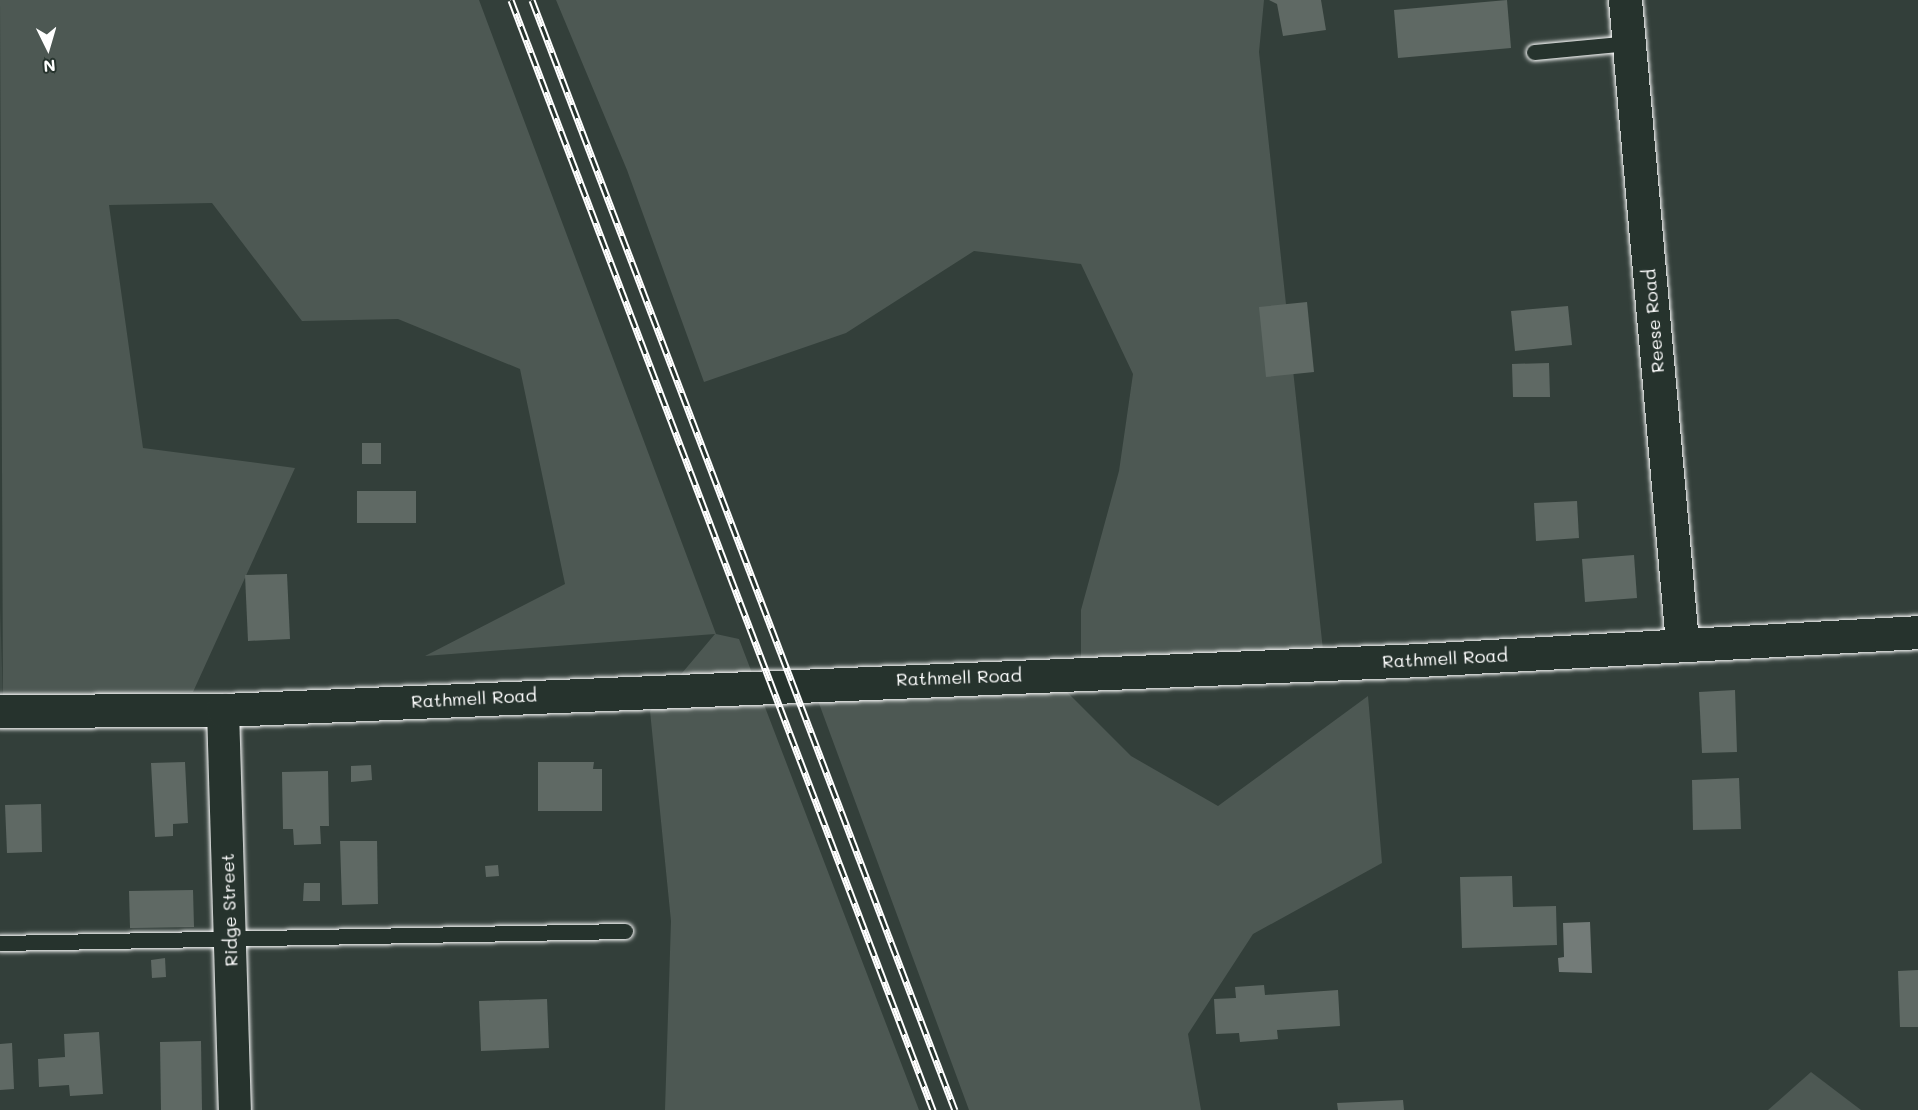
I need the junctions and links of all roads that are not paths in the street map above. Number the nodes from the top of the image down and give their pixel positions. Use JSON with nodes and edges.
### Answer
{"nodes":[{"id":1,"x":1625,"y":0,"type":"edge"},
{"id":2,"x":1629,"y":43,"type":"junction"},
{"id":3,"x":1534,"y":52,"type":"dead end"},
{"id":4,"x":1918,"y":632,"type":"edge"},
{"id":5,"x":1683,"y":642,"type":"junction"},
{"id":6,"x":223,"y":710,"type":"junction"},
{"id":7,"x":0,"y":711,"type":"edge"},
{"id":8,"x":626,"y":931,"type":"dead end"},
{"id":9,"x":230,"y":938,"type":"junction"},
{"id":10,"x":0,"y":943,"type":"edge"},
{"id":11,"x":235,"y":1110,"type":"edge"}],
"edges":[{"from":1,"to":2,"type":"street","name":"Reese Road"},
{"from":2,"to":3,"type":"lane"},
{"from":2,"to":5,"type":"street","name":"Reese Road"},
{"from":4,"to":5,"type":"street","name":"Rathmell Road"},
{"from":5,"to":6,"type":"street","name":"Rathmell Road"},
{"from":6,"to":7,"type":"street","name":"Rathmell Road"},
{"from":6,"to":9,"type":"street","name":"Ridge Street"},
{"from":8,"to":9,"type":"lane"},
{"from":9,"to":10,"type":"lane"},
{"from":9,"to":11,"type":"street","name":"Ridge Street"}]}
